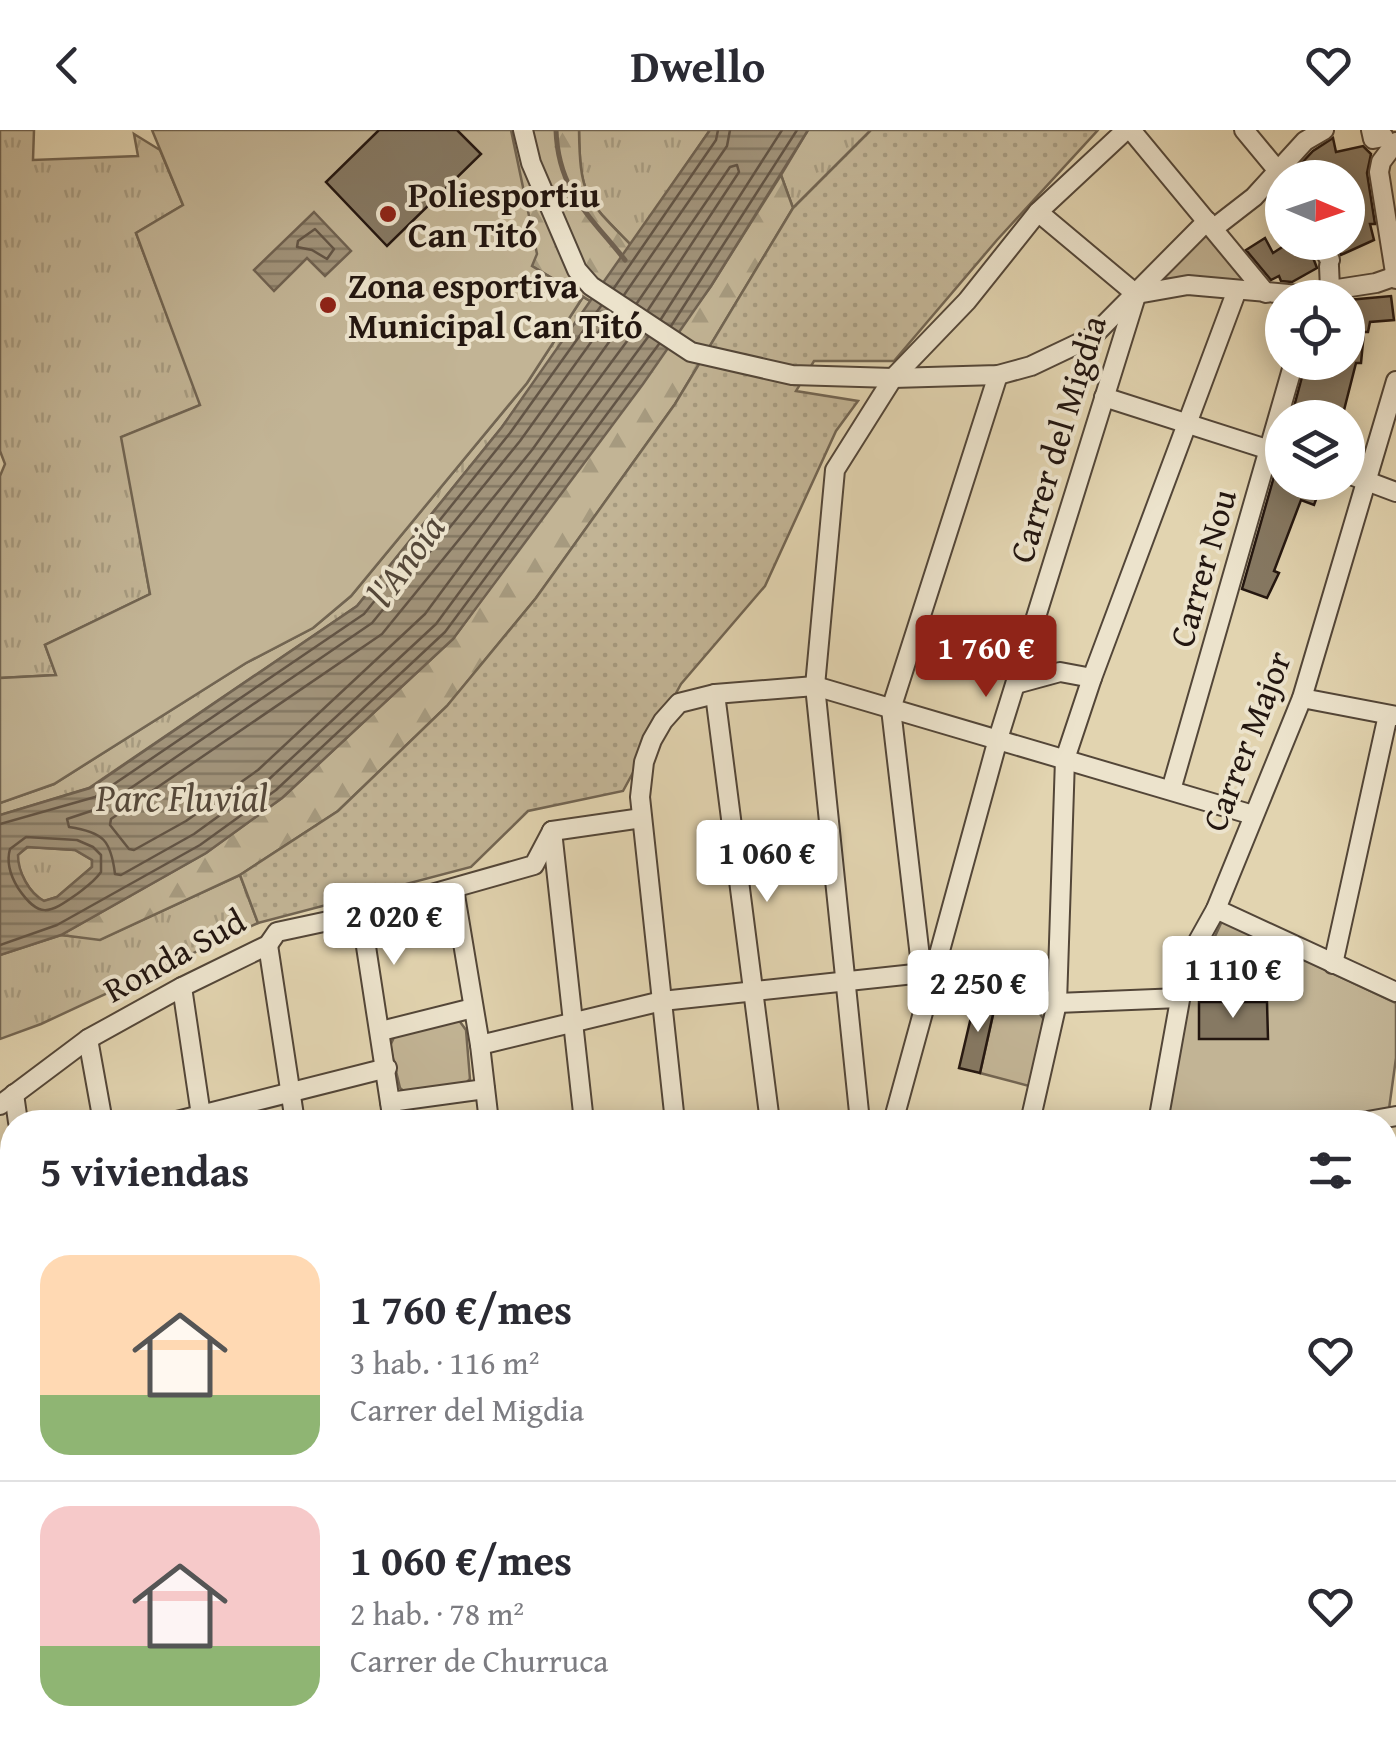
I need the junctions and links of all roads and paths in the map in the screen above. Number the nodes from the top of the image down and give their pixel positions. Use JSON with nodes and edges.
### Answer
{"nodes":[{"id":1,"x":523,"y":130,"type":"edge"},
{"id":2,"x":1128,"y":130,"type":"edge"},
{"id":3,"x":1244,"y":130,"type":"edge"},
{"id":4,"x":1324,"y":130,"type":"edge"},
{"id":5,"x":1387,"y":142,"type":"edge"},
{"id":6,"x":1271,"y":160,"type":"edge"},
{"id":7,"x":1293,"y":160,"type":"edge"},
{"id":8,"x":1265,"y":188,"type":"edge"},
{"id":9,"x":1038,"y":212,"type":"junction"},
{"id":10,"x":1210,"y":224,"type":"junction"},
{"id":11,"x":1396,"y":278,"type":"edge"},
{"id":12,"x":1365,"y":284,"type":"edge"},
{"id":13,"x":1265,"y":286,"type":"edge"},
{"id":14,"x":1237,"y":290,"type":"junction"},
{"id":15,"x":1265,"y":293,"type":"edge"},
{"id":16,"x":1136,"y":294,"type":"junction"},
{"id":17,"x":998,"y":376,"type":"junction"},
{"id":18,"x":893,"y":378,"type":"junction"},
{"id":19,"x":1396,"y":381,"type":"edge"},
{"id":20,"x":1104,"y":397,"type":"junction"},
{"id":21,"x":1188,"y":426,"type":"junction"},
{"id":22,"x":1265,"y":449,"type":"edge"},
{"id":23,"x":1365,"y":479,"type":"edge"},
{"id":24,"x":1368,"y":480,"type":"junction"},
{"id":25,"x":1265,"y":487,"type":"edge"},
{"id":26,"x":1396,"y":492,"type":"edge"},
{"id":27,"x":1092,"y":678,"type":"junction"},
{"id":28,"x":1016,"y":684,"type":"junction"},
{"id":29,"x":815,"y":686,"type":"junction"},
{"id":30,"x":715,"y":694,"type":"junction"},
{"id":31,"x":1302,"y":698,"type":"junction"},
{"id":32,"x":891,"y":709,"type":"junction"},
{"id":33,"x":1392,"y":716,"type":"edge"},
{"id":34,"x":998,"y":739,"type":"junction"},
{"id":35,"x":1065,"y":759,"type":"junction"},
{"id":36,"x":1171,"y":790,"type":"junction"},
{"id":37,"x":1253,"y":815,"type":"junction"},
{"id":38,"x":642,"y":818,"type":"junction"},
{"id":39,"x":552,"y":831,"type":"junction"},
{"id":40,"x":454,"y":888,"type":"junction"},
{"id":41,"x":1216,"y":908,"type":"junction"},
{"id":42,"x":361,"y":914,"type":"junction"},
{"id":43,"x":268,"y":945,"type":"junction"},
{"id":44,"x":1333,"y":964,"type":"junction"},
{"id":45,"x":933,"y":972,"type":"junction"},
{"id":46,"x":847,"y":980,"type":"junction"},
{"id":47,"x":182,"y":988,"type":"junction"},
{"id":48,"x":755,"y":992,"type":"junction"},
{"id":49,"x":1396,"y":992,"type":"edge"},
{"id":50,"x":1180,"y":998,"type":"junction"},
{"id":51,"x":662,"y":1001,"type":"junction"},
{"id":52,"x":1057,"y":1003,"type":"junction"},
{"id":53,"x":473,"y":1008,"type":"junction"},
{"id":54,"x":574,"y":1023,"type":"junction"},
{"id":55,"x":381,"y":1032,"type":"junction"},
{"id":56,"x":88,"y":1040,"type":"junction"},
{"id":57,"x":480,"y":1046,"type":"junction"},
{"id":58,"x":386,"y":1068,"type":"junction"},
{"id":59,"x":485,"y":1090,"type":"junction"},
{"id":60,"x":291,"y":1093,"type":"junction"},
{"id":61,"x":7,"y":1100,"type":"edge"},
{"id":62,"x":390,"y":1102,"type":"junction"},
{"id":63,"x":101,"y":1110,"type":"edge"},
{"id":64,"x":200,"y":1110,"type":"edge"},
{"id":65,"x":232,"y":1110,"type":"edge"},
{"id":66,"x":294,"y":1110,"type":"edge"},
{"id":67,"x":391,"y":1110,"type":"edge"},
{"id":68,"x":488,"y":1110,"type":"edge"},
{"id":69,"x":583,"y":1110,"type":"edge"},
{"id":70,"x":675,"y":1110,"type":"edge"},
{"id":71,"x":769,"y":1110,"type":"edge"},
{"id":72,"x":859,"y":1110,"type":"edge"},
{"id":73,"x":896,"y":1110,"type":"edge"},
{"id":74,"x":1033,"y":1110,"type":"edge"},
{"id":75,"x":1160,"y":1110,"type":"edge"}],
"edges":[{"from":1,"to":18,"type":"street"},
{"from":2,"to":9,"type":"street"},
{"from":2,"to":10,"type":"street"},
{"from":3,"to":6,"type":"street"},
{"from":4,"to":7,"type":"street"},
{"from":5,"to":11,"type":"street"},
{"from":8,"to":10,"type":"street"},
{"from":9,"to":16,"type":"street"},
{"from":9,"to":18,"type":"street"},
{"from":10,"to":13,"type":"street"},
{"from":10,"to":16,"type":"street"},
{"from":11,"to":12,"type":"street"},
{"from":14,"to":15,"type":"street"},
{"from":14,"to":16,"type":"street"},
{"from":14,"to":21,"type":"street"},
{"from":16,"to":17,"type":"street"},
{"from":16,"to":20,"type":"street","name":"Carrer del Migdia"},
{"from":17,"to":18,"type":"street"},
{"from":17,"to":32,"type":"street"},
{"from":18,"to":29,"type":"street"},
{"from":19,"to":24,"type":"street","name":"Carrer Major"},
{"from":20,"to":21,"type":"street"},
{"from":20,"to":28,"type":"street","name":"Carrer del Migdia"},
{"from":21,"to":22,"type":"street"},
{"from":21,"to":27,"type":"street"},
{"from":23,"to":24,"type":"street"},
{"from":24,"to":26,"type":"street"},
{"from":24,"to":31,"type":"street","name":"Carrer Major"},
{"from":25,"to":36,"type":"street","name":"Carrer Nou"},
{"from":27,"to":28,"type":"street"},
{"from":27,"to":35,"type":"street"},
{"from":28,"to":34,"type":"street","name":"Carrer del Migdia"},
{"from":29,"to":30,"type":"street"},
{"from":29,"to":32,"type":"street"},
{"from":29,"to":46,"type":"street"},
{"from":30,"to":38,"type":"street"},
{"from":30,"to":48,"type":"street"},
{"from":31,"to":33,"type":"street"},
{"from":31,"to":37,"type":"street","name":"Carrer Major"},
{"from":32,"to":34,"type":"street"},
{"from":32,"to":45,"type":"street"},
{"from":33,"to":44,"type":"street"},
{"from":34,"to":35,"type":"street"},
{"from":34,"to":45,"type":"street","name":"Carrer del Migdia"},
{"from":35,"to":36,"type":"street"},
{"from":35,"to":52,"type":"street"},
{"from":36,"to":37,"type":"street"},
{"from":37,"to":41,"type":"street","name":"Carrer Major"},
{"from":38,"to":39,"type":"street"},
{"from":38,"to":51,"type":"street"},
{"from":39,"to":40,"type":"street","name":"Ronda Sud"},
{"from":39,"to":54,"type":"street"},
{"from":40,"to":42,"type":"street","name":"Ronda Sud"},
{"from":40,"to":53,"type":"street"},
{"from":41,"to":44,"type":"street"},
{"from":41,"to":50,"type":"street","name":"Carrer Major"},
{"from":42,"to":43,"type":"street","name":"Ronda Sud"},
{"from":42,"to":55,"type":"street"},
{"from":43,"to":47,"type":"street","name":"Ronda Sud"},
{"from":43,"to":60,"type":"street"},
{"from":44,"to":49,"type":"street"},
{"from":45,"to":46,"type":"street"},
{"from":45,"to":52,"type":"street"},
{"from":45,"to":73,"type":"street","name":"Carrer del Migdia"},
{"from":46,"to":48,"type":"street"},
{"from":46,"to":72,"type":"street"},
{"from":47,"to":56,"type":"street","name":"Ronda Sud"},
{"from":47,"to":64,"type":"street"},
{"from":48,"to":51,"type":"street"},
{"from":48,"to":71,"type":"street"},
{"from":50,"to":52,"type":"street"},
{"from":50,"to":75,"type":"street","name":"Carrer Major"},
{"from":51,"to":54,"type":"street"},
{"from":51,"to":70,"type":"street"},
{"from":52,"to":74,"type":"street"},
{"from":53,"to":55,"type":"street"},
{"from":53,"to":57,"type":"street"},
{"from":54,"to":57,"type":"street"},
{"from":54,"to":69,"type":"street"},
{"from":55,"to":58,"type":"street"},
{"from":56,"to":61,"type":"street","name":"Ronda Sud"},
{"from":56,"to":63,"type":"street"},
{"from":57,"to":59,"type":"street"},
{"from":58,"to":60,"type":"street"},
{"from":58,"to":62,"type":"street"},
{"from":59,"to":62,"type":"street"},
{"from":59,"to":68,"type":"street"},
{"from":60,"to":65,"type":"street"},
{"from":60,"to":66,"type":"street"},
{"from":62,"to":67,"type":"street"}]}
